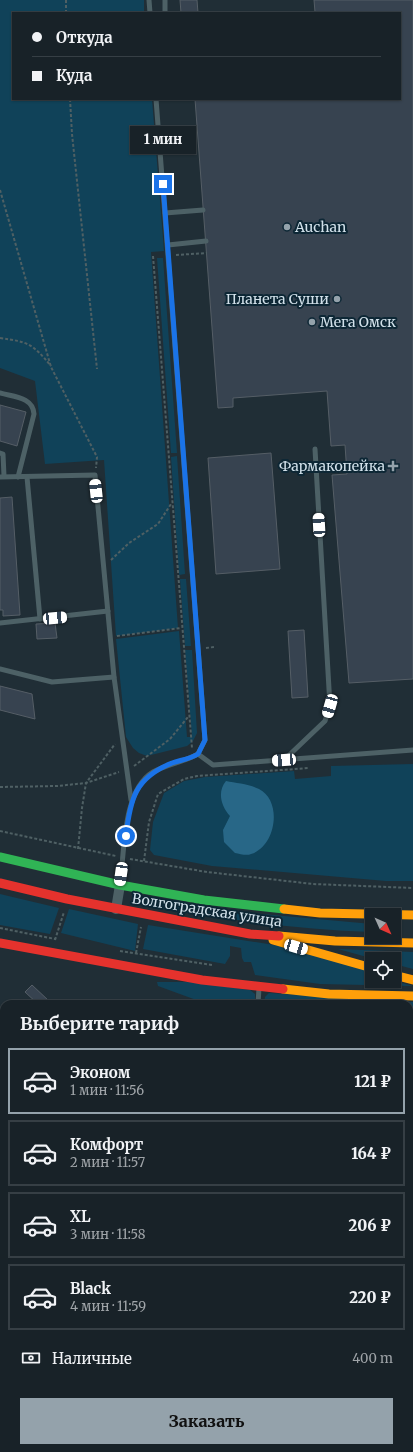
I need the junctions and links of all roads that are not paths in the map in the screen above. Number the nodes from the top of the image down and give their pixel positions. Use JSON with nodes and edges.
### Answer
{"nodes":[{"id":1,"x":149,"y":0,"type":"edge"},
{"id":2,"x":165,"y":0,"type":"edge"},
{"id":3,"x":150,"y":12,"type":"edge"},
{"id":4,"x":165,"y":12,"type":"edge"},
{"id":5,"x":156,"y":100,"type":"edge"},
{"id":6,"x":203,"y":210,"type":"dead end"},
{"id":7,"x":165,"y":213,"type":"junction"},
{"id":8,"x":206,"y":241,"type":"dead end"},
{"id":9,"x":168,"y":244,"type":"junction"},
{"id":10,"x":0,"y":393,"type":"edge"},
{"id":11,"x":315,"y":449,"type":"dead end"},
{"id":12,"x":0,"y":453,"type":"edge"},
{"id":13,"x":2,"y":477,"type":"edge"},
{"id":14,"x":18,"y":477,"type":"junction"},
{"id":15,"x":27,"y":477,"type":"junction"},
{"id":16,"x":108,"y":611,"type":"junction"},
{"id":17,"x":40,"y":619,"type":"junction"},
{"id":18,"x":0,"y":623,"type":"edge"},
{"id":19,"x":0,"y":669,"type":"edge"},
{"id":20,"x":114,"y":677,"type":"junction"},
{"id":21,"x":413,"y":750,"type":"edge"},
{"id":22,"x":196,"y":756,"type":"junction"},
{"id":23,"x":284,"y":760,"type":"junction"},
{"id":24,"x":131,"y":801,"type":"junction"},
{"id":25,"x":0,"y":857,"type":"edge"},
{"id":26,"x":0,"y":883,"type":"edge"},
{"id":27,"x":120,"y":885,"type":"junction"},
{"id":28,"x":116,"y":909,"type":"junction"},
{"id":29,"x":413,"y":915,"type":"edge"},
{"id":30,"x":250,"y":934,"type":"junction"},
{"id":31,"x":0,"y":943,"type":"edge"},
{"id":32,"x":413,"y":943,"type":"edge"},
{"id":33,"x":365,"y":966,"type":"edge"},
{"id":34,"x":401,"y":977,"type":"edge"},
{"id":35,"x":413,"y":980,"type":"edge"},
{"id":36,"x":259,"y":986,"type":"junction"},
{"id":37,"x":413,"y":996,"type":"edge"},
{"id":38,"x":258,"y":1000,"type":"edge"}],
"edges":[{"from":1,"to":3,"type":"lane"},
{"from":2,"to":4,"type":"lane"},
{"from":5,"to":7,"type":"lane"},
{"from":6,"to":7,"type":"lane"},
{"from":7,"to":9,"type":"lane"},
{"from":8,"to":9,"type":"lane"},
{"from":9,"to":22,"type":"lane"},
{"from":10,"to":14,"type":"lane"},
{"from":11,"to":23,"type":"lane"},
{"from":12,"to":13,"type":"lane"},
{"from":13,"to":14,"type":"lane"},
{"from":14,"to":15,"type":"lane"},
{"from":15,"to":16,"type":"lane"},
{"from":15,"to":17,"type":"lane"},
{"from":16,"to":17,"type":"lane"},
{"from":16,"to":20,"type":"lane"},
{"from":17,"to":18,"type":"lane"},
{"from":19,"to":20,"type":"lane"},
{"from":20,"to":24,"type":"lane"},
{"from":21,"to":23,"type":"lane"},
{"from":22,"to":23,"type":"lane"},
{"from":22,"to":24,"type":"lane"},
{"from":24,"to":27,"type":"lane"},
{"from":25,"to":27,"type":"main road","name":"Волгоградская улица"},
{"from":26,"to":28,"type":"main road","name":"Волгоградская улица"},
{"from":27,"to":28,"type":"street"},
{"from":27,"to":29,"type":"main road","name":"Волгоградская улица"},
{"from":28,"to":30,"type":"main road","name":"Волгоградская улица"},
{"from":30,"to":32,"type":"main road","name":"Волгоградская улица"},
{"from":30,"to":33,"type":"main road"},
{"from":31,"to":36,"type":"main road"},
{"from":34,"to":35,"type":"main road"},
{"from":36,"to":37,"type":"main road"},
{"from":36,"to":38,"type":"lane"}]}
